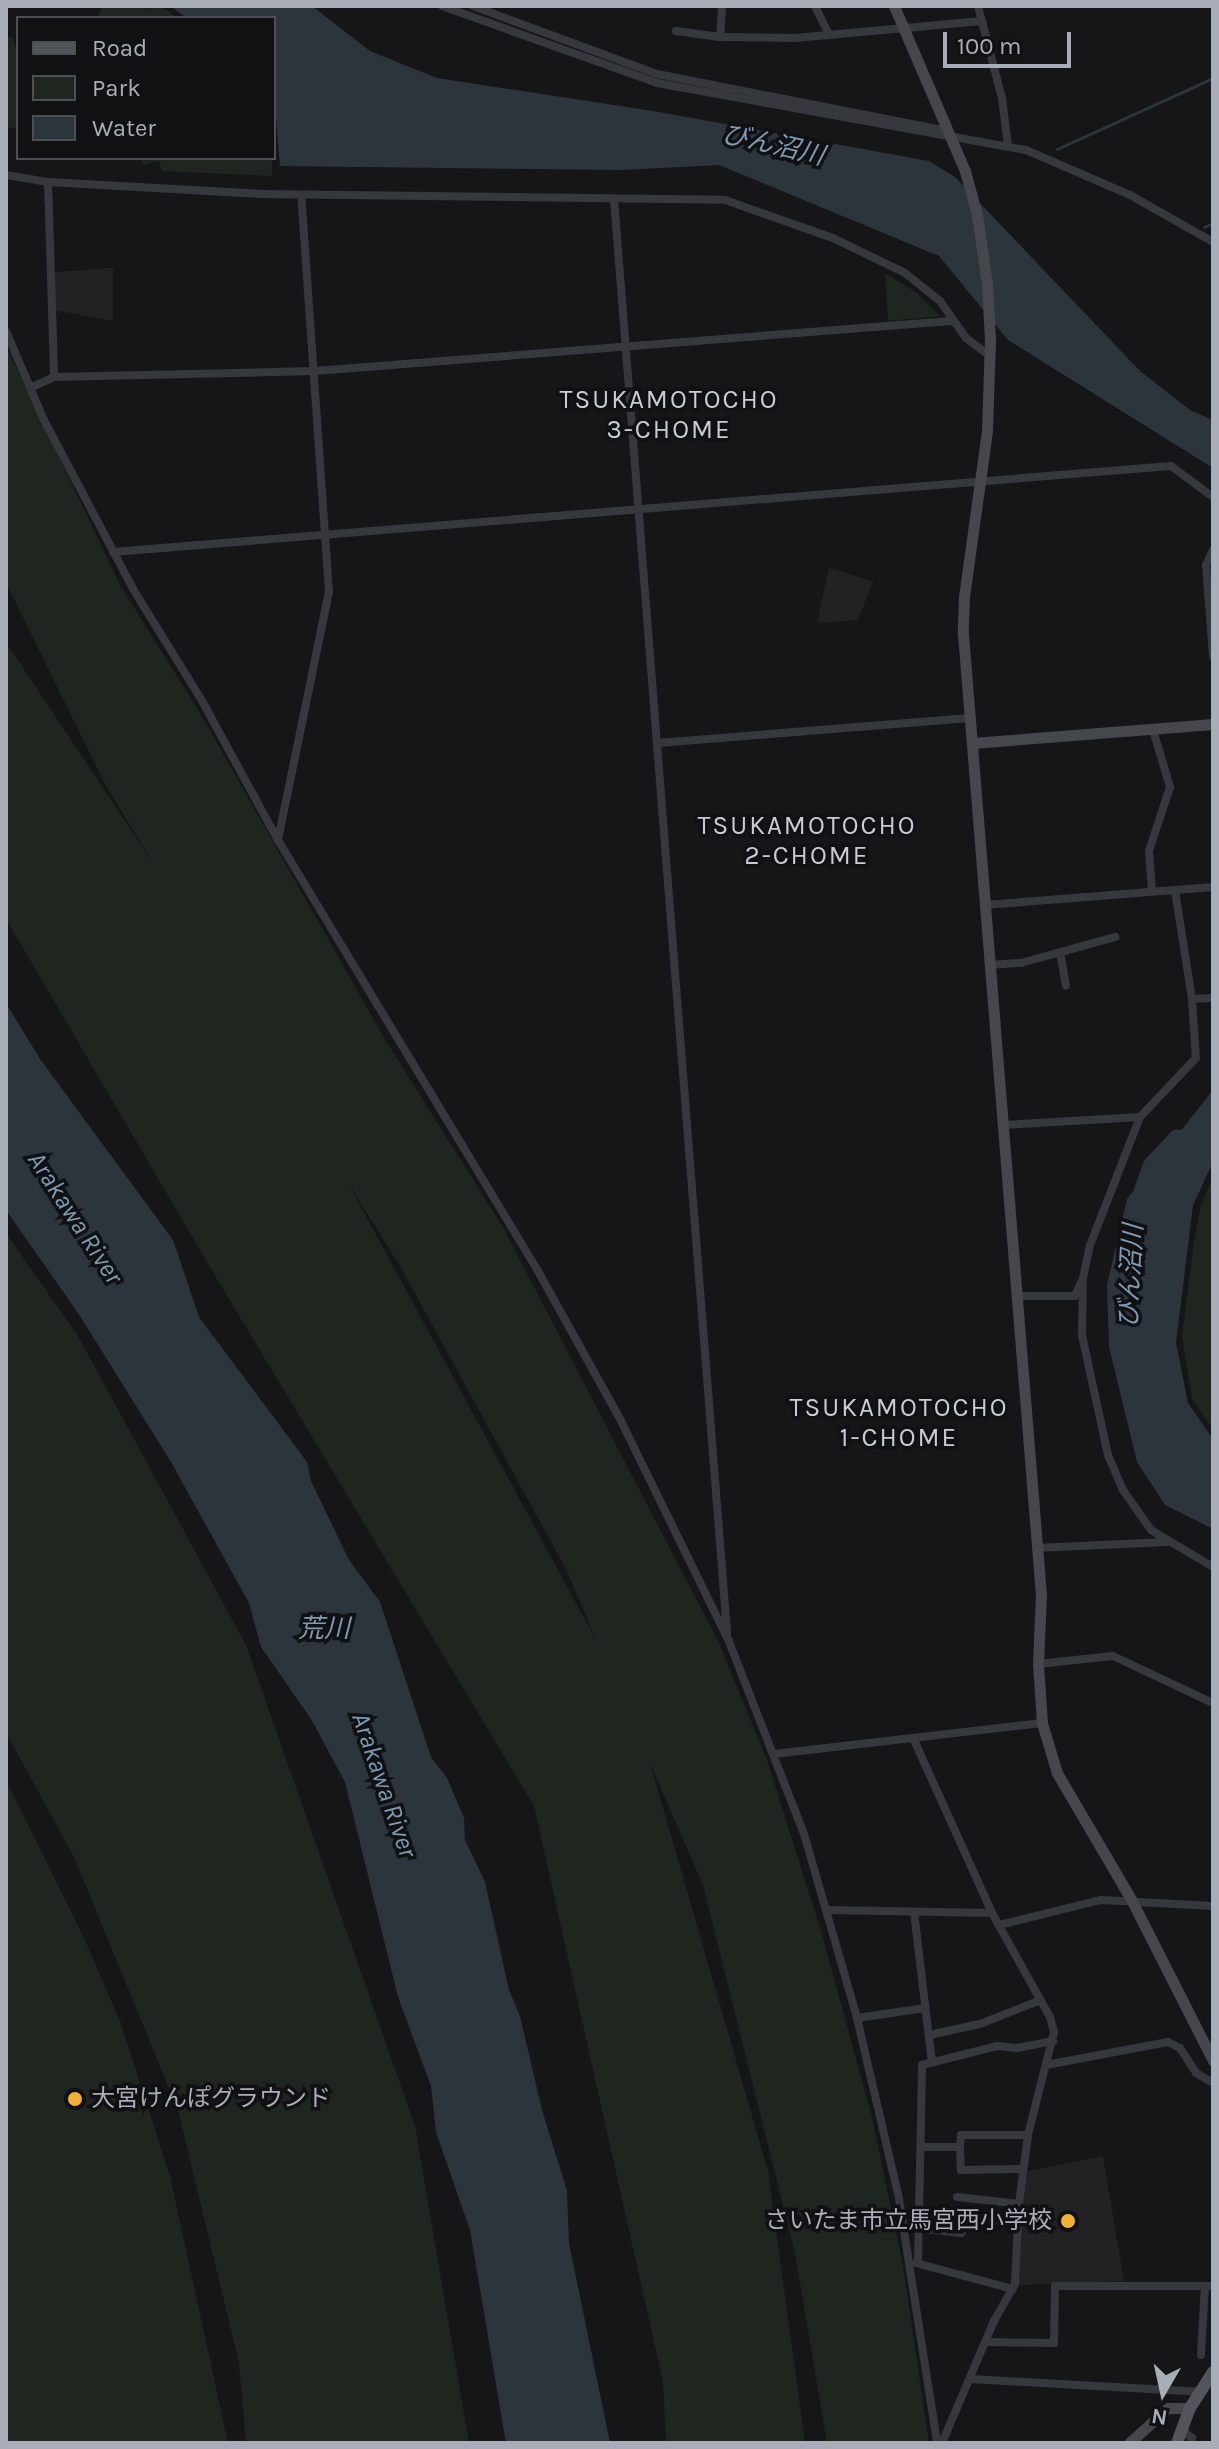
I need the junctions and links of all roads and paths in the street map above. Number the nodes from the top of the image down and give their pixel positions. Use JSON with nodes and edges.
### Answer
{"nodes":[{"id":1,"x":442,"y":6,"type":"edge"},
{"id":2,"x":473,"y":6,"type":"edge"},
{"id":3,"x":722,"y":6,"type":"edge"},
{"id":4,"x":815,"y":6,"type":"edge"},
{"id":5,"x":894,"y":6,"type":"edge"},
{"id":6,"x":978,"y":6,"type":"edge"},
{"id":7,"x":982,"y":21,"type":"junction"},
{"id":8,"x":902,"y":26,"type":"junction"},
{"id":9,"x":676,"y":31,"type":"dead end"},
{"id":10,"x":828,"y":33,"type":"junction"},
{"id":11,"x":720,"y":37,"type":"junction"},
{"id":12,"x":949,"y":134,"type":"junction"},
{"id":13,"x":1008,"y":146,"type":"junction"},
{"id":14,"x":6,"y":175,"type":"edge"},
{"id":15,"x":48,"y":182,"type":"junction"},
{"id":16,"x":301,"y":195,"type":"junction"},
{"id":17,"x":614,"y":199,"type":"junction"},
{"id":18,"x":1213,"y":242,"type":"edge"},
{"id":19,"x":951,"y":321,"type":"junction"},
{"id":20,"x":6,"y":331,"type":"edge"},
{"id":21,"x":625,"y":345,"type":"junction"},
{"id":22,"x":990,"y":356,"type":"junction"},
{"id":23,"x":315,"y":371,"type":"junction"},
{"id":24,"x":54,"y":377,"type":"junction"},
{"id":25,"x":30,"y":388,"type":"junction"},
{"id":26,"x":981,"y":480,"type":"junction"},
{"id":27,"x":1213,"y":497,"type":"edge"},
{"id":28,"x":638,"y":508,"type":"junction"},
{"id":29,"x":327,"y":535,"type":"junction"},
{"id":30,"x":1213,"y":550,"type":"edge"},
{"id":31,"x":113,"y":552,"type":"junction"},
{"id":32,"x":1213,"y":657,"type":"edge"},
{"id":33,"x":970,"y":718,"type":"junction"},
{"id":34,"x":1213,"y":724,"type":"edge"},
{"id":35,"x":1153,"y":730,"type":"junction"},
{"id":36,"x":658,"y":743,"type":"junction"},
{"id":37,"x":972,"y":743,"type":"junction"},
{"id":38,"x":278,"y":840,"type":"junction"},
{"id":39,"x":1213,"y":887,"type":"edge"},
{"id":40,"x":1175,"y":890,"type":"junction"},
{"id":41,"x":1152,"y":891,"type":"junction"},
{"id":42,"x":985,"y":905,"type":"junction"},
{"id":43,"x":1115,"y":937,"type":"dead end"},
{"id":44,"x":1060,"y":952,"type":"junction"},
{"id":45,"x":990,"y":965,"type":"junction"},
{"id":46,"x":1066,"y":985,"type":"dead end"},
{"id":47,"x":1213,"y":998,"type":"edge"},
{"id":48,"x":1192,"y":999,"type":"junction"},
{"id":49,"x":1140,"y":1117,"type":"junction"},
{"id":50,"x":1003,"y":1125,"type":"junction"},
{"id":51,"x":1083,"y":1278,"type":"junction"},
{"id":52,"x":1018,"y":1296,"type":"junction"},
{"id":53,"x":1168,"y":1542,"type":"junction"},
{"id":54,"x":1036,"y":1548,"type":"junction"},
{"id":55,"x":1213,"y":1567,"type":"edge"},
{"id":56,"x":728,"y":1639,"type":"junction"},
{"id":57,"x":1038,"y":1664,"type":"junction"},
{"id":58,"x":1213,"y":1703,"type":"edge"},
{"id":59,"x":1042,"y":1723,"type":"junction"},
{"id":60,"x":914,"y":1740,"type":"junction"},
{"id":61,"x":774,"y":1754,"type":"junction"},
{"id":62,"x":1132,"y":1901,"type":"junction"},
{"id":63,"x":1213,"y":1906,"type":"edge"},
{"id":64,"x":827,"y":1910,"type":"junction"},
{"id":65,"x":914,"y":1912,"type":"junction"},
{"id":66,"x":992,"y":1913,"type":"junction"},
{"id":67,"x":999,"y":1925,"type":"junction"},
{"id":68,"x":1038,"y":2001,"type":"junction"},
{"id":69,"x":925,"y":2008,"type":"junction"},
{"id":70,"x":857,"y":2018,"type":"junction"},
{"id":71,"x":929,"y":2035,"type":"junction"},
{"id":72,"x":1053,"y":2041,"type":"junction"},
{"id":73,"x":1213,"y":2061,"type":"edge"},
{"id":74,"x":932,"y":2063,"type":"junction"},
{"id":75,"x":1046,"y":2065,"type":"junction"},
{"id":76,"x":1213,"y":2083,"type":"edge"},
{"id":77,"x":1028,"y":2135,"type":"junction"},
{"id":78,"x":921,"y":2147,"type":"junction"},
{"id":79,"x":960,"y":2147,"type":"junction"},
{"id":80,"x":1023,"y":2169,"type":"junction"},
{"id":81,"x":957,"y":2197,"type":"dead end"},
{"id":82,"x":1019,"y":2204,"type":"junction"},
{"id":83,"x":969,"y":2217,"type":"dead end"},
{"id":84,"x":1018,"y":2223,"type":"junction"},
{"id":85,"x":904,"y":2227,"type":"junction"},
{"id":86,"x":919,"y":2229,"type":"junction"},
{"id":87,"x":962,"y":2233,"type":"dead end"},
{"id":88,"x":914,"y":2263,"type":"junction"},
{"id":89,"x":1209,"y":2286,"type":"edge"},
{"id":90,"x":1013,"y":2289,"type":"junction"},
{"id":91,"x":986,"y":2342,"type":"junction"},
{"id":92,"x":1201,"y":2355,"type":"dead end"},
{"id":93,"x":1213,"y":2372,"type":"edge"},
{"id":94,"x":970,"y":2379,"type":"junction"},
{"id":95,"x":1199,"y":2392,"type":"junction"},
{"id":96,"x":1190,"y":2408,"type":"junction"},
{"id":97,"x":1180,"y":2437,"type":"edge"},
{"id":98,"x":939,"y":2443,"type":"edge"},
{"id":99,"x":1129,"y":2443,"type":"edge"},
{"id":100,"x":1191,"y":2443,"type":"edge"}],
"edges":[{"from":1,"to":12,"type":"street"},
{"from":2,"to":12,"type":"street"},
{"from":3,"to":11,"type":"street"},
{"from":4,"to":10,"type":"street"},
{"from":5,"to":8,"type":"street"},
{"from":6,"to":7,"type":"street"},
{"from":7,"to":8,"type":"street"},
{"from":7,"to":13,"type":"street"},
{"from":8,"to":10,"type":"street"},
{"from":8,"to":12,"type":"street"},
{"from":9,"to":11,"type":"street"},
{"from":10,"to":11,"type":"street"},
{"from":12,"to":13,"type":"street"},
{"from":12,"to":22,"type":"street"},
{"from":13,"to":18,"type":"street"},
{"from":14,"to":15,"type":"street"},
{"from":15,"to":16,"type":"street"},
{"from":15,"to":24,"type":"street"},
{"from":16,"to":17,"type":"street"},
{"from":16,"to":23,"type":"street"},
{"from":17,"to":19,"type":"street"},
{"from":17,"to":21,"type":"street"},
{"from":19,"to":21,"type":"street"},
{"from":19,"to":22,"type":"street"},
{"from":20,"to":25,"type":"street"},
{"from":21,"to":23,"type":"street"},
{"from":21,"to":28,"type":"street"},
{"from":22,"to":26,"type":"street"},
{"from":23,"to":24,"type":"street"},
{"from":23,"to":29,"type":"street"},
{"from":24,"to":25,"type":"street"},
{"from":25,"to":31,"type":"street"},
{"from":26,"to":27,"type":"street"},
{"from":26,"to":28,"type":"street"},
{"from":26,"to":33,"type":"street"},
{"from":28,"to":29,"type":"street"},
{"from":28,"to":36,"type":"street"},
{"from":29,"to":31,"type":"street"},
{"from":29,"to":38,"type":"street"},
{"from":30,"to":32,"type":"street"},
{"from":31,"to":38,"type":"street"},
{"from":33,"to":36,"type":"street"},
{"from":33,"to":37,"type":"street"},
{"from":34,"to":35,"type":"street"},
{"from":35,"to":37,"type":"street"},
{"from":35,"to":41,"type":"street"},
{"from":36,"to":56,"type":"street"},
{"from":37,"to":42,"type":"street"},
{"from":38,"to":56,"type":"street"},
{"from":39,"to":40,"type":"street"},
{"from":40,"to":41,"type":"street"},
{"from":40,"to":48,"type":"street"},
{"from":41,"to":42,"type":"street"},
{"from":42,"to":45,"type":"street"},
{"from":43,"to":44,"type":"street"},
{"from":44,"to":45,"type":"street"},
{"from":44,"to":46,"type":"street"},
{"from":45,"to":50,"type":"street"},
{"from":47,"to":48,"type":"street"},
{"from":48,"to":49,"type":"street"},
{"from":49,"to":50,"type":"street"},
{"from":49,"to":51,"type":"street"},
{"from":50,"to":52,"type":"street"},
{"from":51,"to":52,"type":"street"},
{"from":51,"to":53,"type":"street"},
{"from":52,"to":54,"type":"street"},
{"from":53,"to":54,"type":"street"},
{"from":53,"to":55,"type":"street"},
{"from":54,"to":57,"type":"street"},
{"from":56,"to":61,"type":"street"},
{"from":57,"to":58,"type":"street"},
{"from":57,"to":59,"type":"street"},
{"from":59,"to":60,"type":"street"},
{"from":59,"to":62,"type":"street"},
{"from":60,"to":61,"type":"street"},
{"from":60,"to":66,"type":"street"},
{"from":61,"to":64,"type":"street"},
{"from":62,"to":63,"type":"street"},
{"from":62,"to":67,"type":"street"},
{"from":62,"to":73,"type":"street"},
{"from":64,"to":65,"type":"street"},
{"from":64,"to":70,"type":"street"},
{"from":65,"to":66,"type":"street"},
{"from":65,"to":69,"type":"street"},
{"from":66,"to":67,"type":"street"},
{"from":67,"to":68,"type":"street"},
{"from":68,"to":71,"type":"street"},
{"from":68,"to":72,"type":"street"},
{"from":69,"to":70,"type":"street"},
{"from":69,"to":71,"type":"street"},
{"from":70,"to":85,"type":"street"},
{"from":71,"to":74,"type":"street"},
{"from":72,"to":74,"type":"street"},
{"from":72,"to":75,"type":"street"},
{"from":74,"to":78,"type":"street"},
{"from":75,"to":76,"type":"street"},
{"from":75,"to":77,"type":"street"},
{"from":77,"to":79,"type":"street"},
{"from":77,"to":80,"type":"street"},
{"from":78,"to":79,"type":"street"},
{"from":78,"to":86,"type":"street"},
{"from":79,"to":80,"type":"street"},
{"from":80,"to":82,"type":"street"},
{"from":81,"to":82,"type":"street"},
{"from":82,"to":84,"type":"street"},
{"from":83,"to":84,"type":"street"},
{"from":84,"to":90,"type":"street"},
{"from":85,"to":86,"type":"street"},
{"from":85,"to":88,"type":"street"},
{"from":86,"to":87,"type":"street"},
{"from":86,"to":88,"type":"street"},
{"from":88,"to":90,"type":"street"},
{"from":88,"to":98,"type":"street"},
{"from":89,"to":91,"type":"street"},
{"from":89,"to":92,"type":"street"},
{"from":90,"to":91,"type":"street"},
{"from":91,"to":94,"type":"street"},
{"from":93,"to":95,"type":"main road"},
{"from":94,"to":95,"type":"street"},
{"from":94,"to":98,"type":"street"},
{"from":95,"to":96,"type":"main road"},
{"from":96,"to":97,"type":"main road"},
{"from":96,"to":99,"type":"street"},
{"from":97,"to":100,"type":"street"}]}
